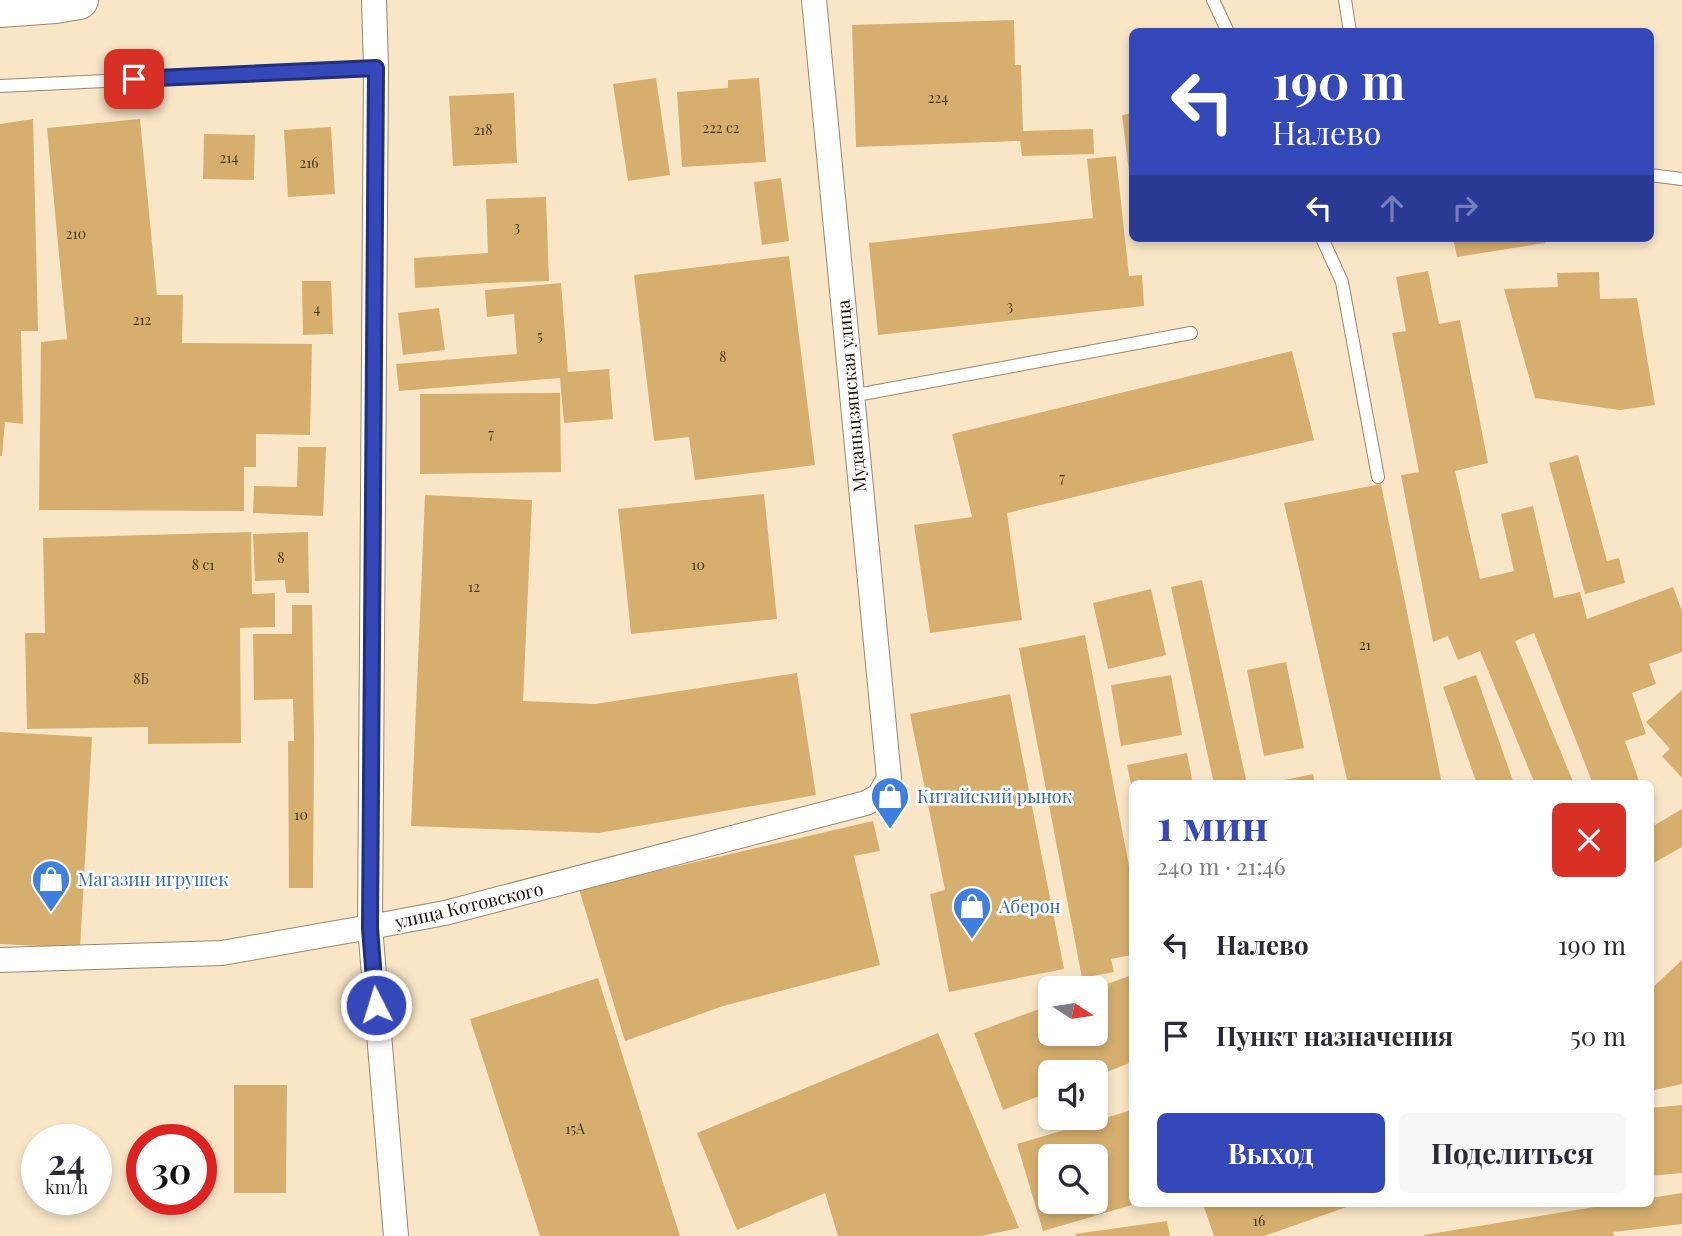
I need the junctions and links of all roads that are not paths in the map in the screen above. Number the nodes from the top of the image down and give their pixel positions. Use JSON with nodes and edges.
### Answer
{"nodes":[{"id":1,"x":79,"y":0,"type":"edge"},
{"id":2,"x":374,"y":0,"type":"edge"},
{"id":3,"x":814,"y":0,"type":"edge"},
{"id":4,"x":1213,"y":0,"type":"edge"},
{"id":5,"x":1345,"y":0,"type":"edge"},
{"id":6,"x":0,"y":8,"type":"edge"},
{"id":7,"x":1226,"y":28,"type":"edge"},
{"id":8,"x":1349,"y":28,"type":"edge"},
{"id":9,"x":376,"y":68,"type":"junction"},
{"id":10,"x":0,"y":86,"type":"edge"},
{"id":11,"x":1654,"y":176,"type":"edge"},
{"id":12,"x":1682,"y":179,"type":"edge"},
{"id":13,"x":1324,"y":242,"type":"edge"},
{"id":14,"x":1191,"y":333,"type":"dead end"},
{"id":15,"x":851,"y":396,"type":"junction"},
{"id":16,"x":1378,"y":477,"type":"dead end"},
{"id":17,"x":883,"y":790,"type":"joint"},
{"id":18,"x":370,"y":928,"type":"junction"},
{"id":19,"x":0,"y":960,"type":"edge"},
{"id":20,"x":396,"y":1236,"type":"edge"}],
"edges":[{"from":1,"to":6,"type":"highway"},
{"from":2,"to":9,"type":"street"},
{"from":3,"to":15,"type":"street","name":"Муданьцзянская улица"},
{"from":4,"to":7,"type":"lane"},
{"from":5,"to":8,"type":"lane"},
{"from":9,"to":10,"type":"lane"},
{"from":9,"to":18,"type":"street"},
{"from":11,"to":12,"type":"lane"},
{"from":13,"to":16,"type":"lane"},
{"from":14,"to":15,"type":"lane"},
{"from":15,"to":17,"type":"street","name":"Муданьцзянская улица"},
{"from":17,"to":18,"type":"street","name":"улица Котовского"},
{"from":18,"to":19,"type":"street","name":"улица Котовского"},
{"from":18,"to":20,"type":"street"}]}
